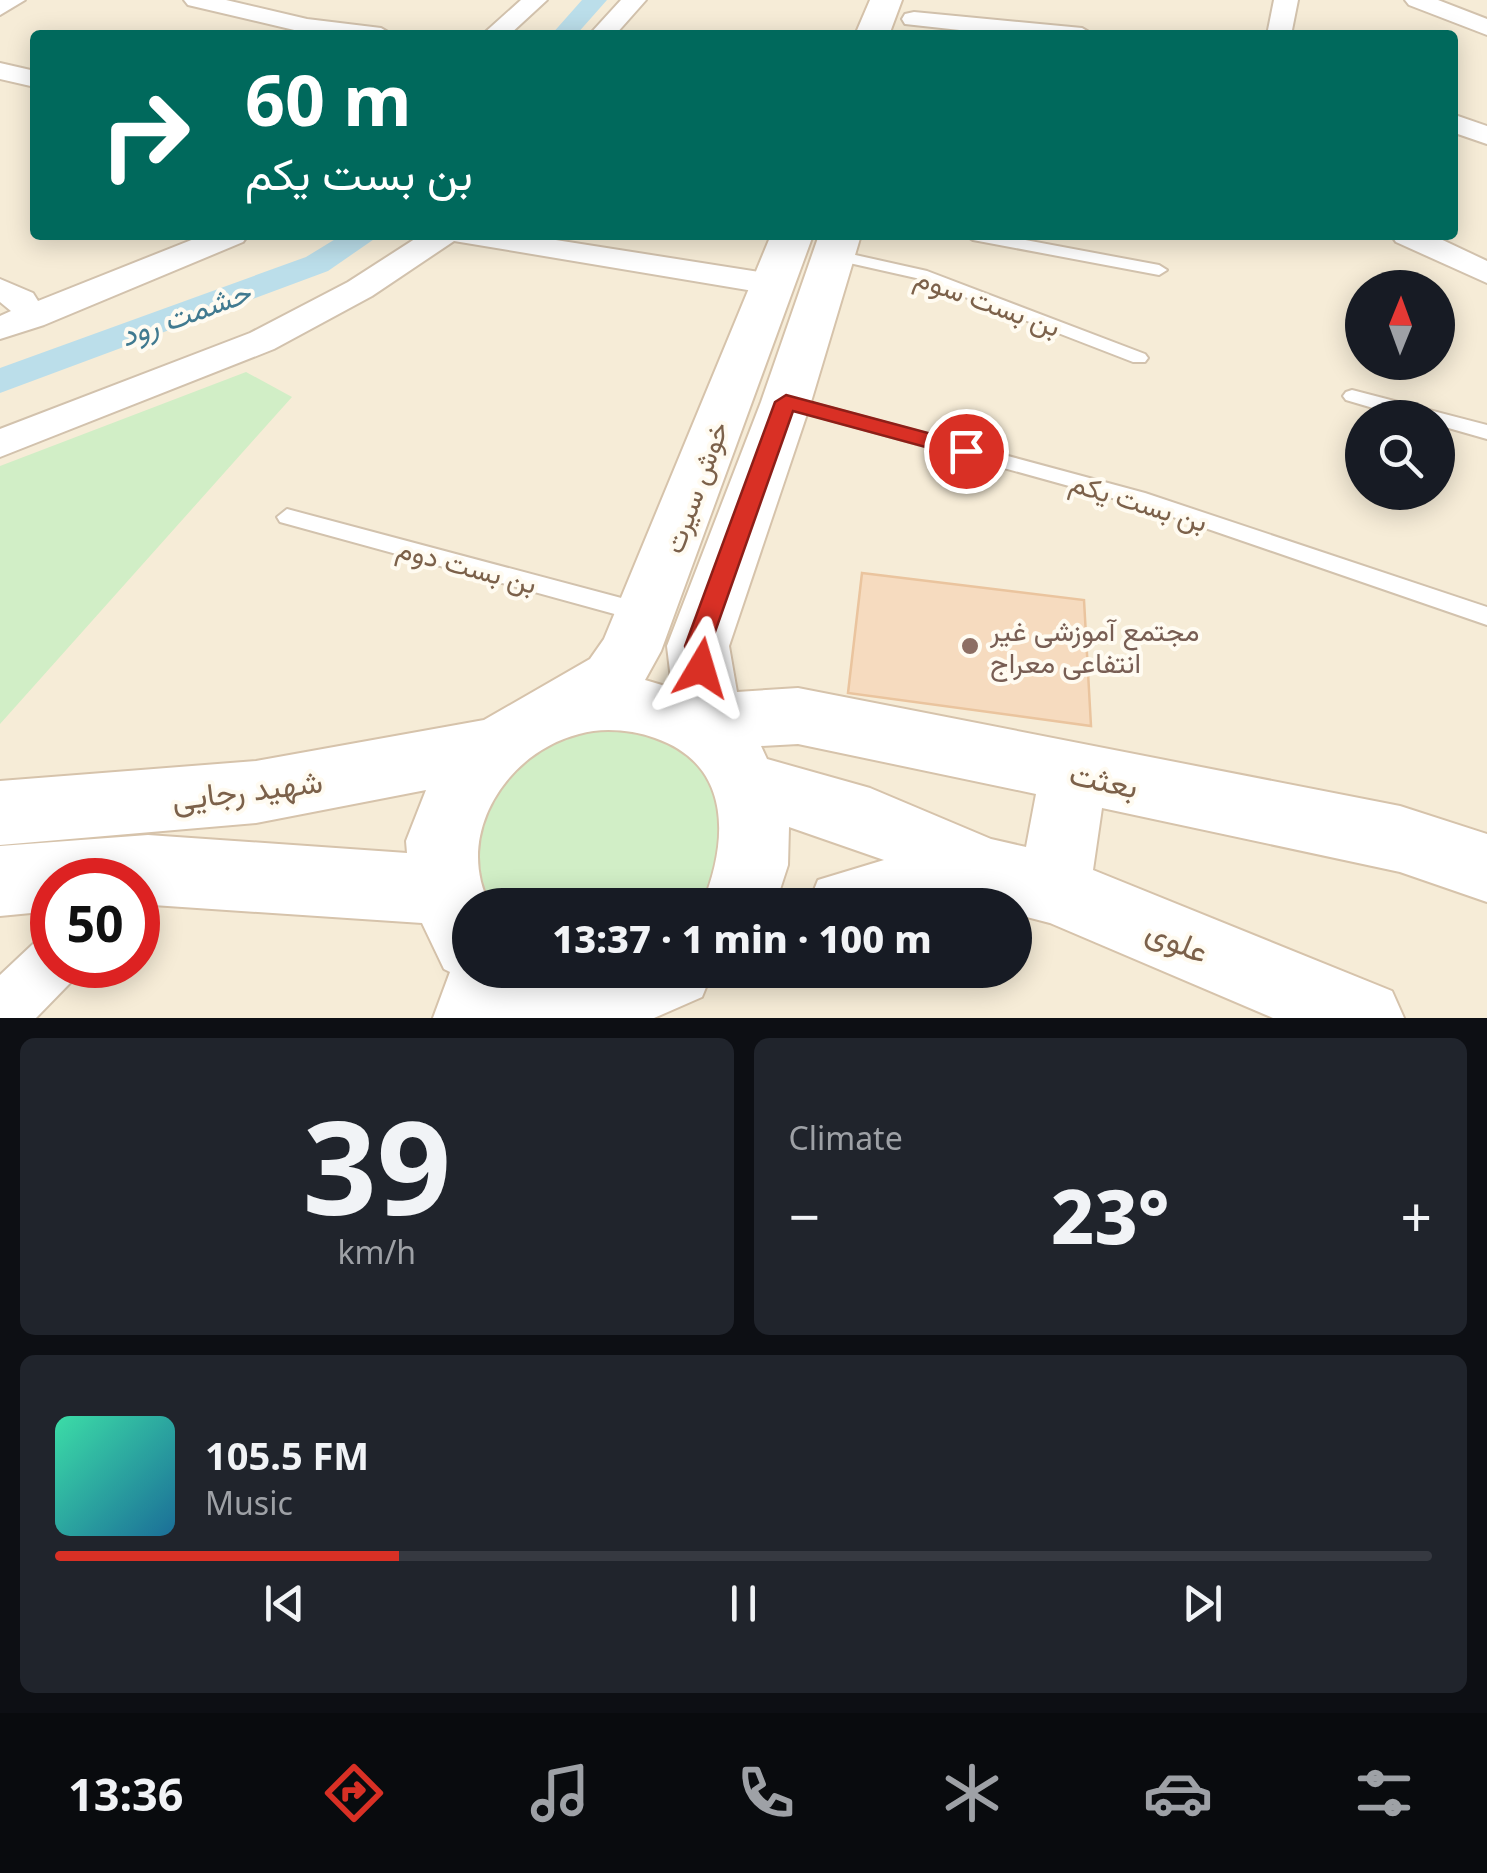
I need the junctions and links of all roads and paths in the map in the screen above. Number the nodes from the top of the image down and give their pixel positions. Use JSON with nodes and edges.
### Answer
{"nodes":[{"id":1,"x":12,"y":0,"type":"edge"},
{"id":2,"x":196,"y":0,"type":"edge"},
{"id":3,"x":536,"y":0,"type":"edge"},
{"id":4,"x":634,"y":0,"type":"edge"},
{"id":5,"x":1286,"y":0,"type":"edge"},
{"id":6,"x":1417,"y":0,"type":"edge"},
{"id":7,"x":0,"y":8,"type":"edge"},
{"id":8,"x":907,"y":13,"type":"edge"},
{"id":9,"x":1487,"y":28,"type":"edge"},
{"id":10,"x":340,"y":30,"type":"edge"},
{"id":11,"x":500,"y":30,"type":"edge"},
{"id":12,"x":606,"y":30,"type":"edge"},
{"id":13,"x":880,"y":30,"type":"edge"},
{"id":14,"x":1042,"y":30,"type":"edge"},
{"id":15,"x":1280,"y":30,"type":"edge"},
{"id":16,"x":0,"y":71,"type":"edge"},
{"id":17,"x":30,"y":78,"type":"edge"},
{"id":18,"x":1458,"y":124,"type":"edge"},
{"id":19,"x":1487,"y":136,"type":"edge"},
{"id":20,"x":209,"y":240,"type":"edge"},
{"id":21,"x":435,"y":240,"type":"edge"},
{"id":22,"x":496,"y":240,"type":"edge"},
{"id":23,"x":1000,"y":240,"type":"edge"},
{"id":24,"x":1418,"y":240,"type":"edge"},
{"id":25,"x":821,"y":242,"type":"edge"},
{"id":26,"x":1159,"y":270,"type":"dead end"},
{"id":27,"x":1487,"y":273,"type":"edge"},
{"id":28,"x":772,"y":284,"type":"junction"},
{"id":29,"x":0,"y":289,"type":"edge"},
{"id":30,"x":32,"y":316,"type":"junction"},
{"id":31,"x":0,"y":328,"type":"edge"},
{"id":32,"x":1140,"y":358,"type":"dead end"},
{"id":33,"x":786,"y":402,"type":"junction"},
{"id":34,"x":1455,"y":423,"type":"edge"},
{"id":35,"x":1487,"y":431,"type":"edge"},
{"id":36,"x":0,"y":444,"type":"edge"},
{"id":37,"x":710,"y":449,"type":"junction"},
{"id":38,"x":764,"y":461,"type":"junction"},
{"id":39,"x":286,"y":517,"type":"dead end"},
{"id":40,"x":647,"y":614,"type":"junction"},
{"id":41,"x":1487,"y":616,"type":"edge"},
{"id":42,"x":559,"y":710,"type":"junction"},
{"id":43,"x":492,"y":748,"type":"junction"},
{"id":44,"x":733,"y":758,"type":"junction"},
{"id":45,"x":1074,"y":772,"type":"junction"},
{"id":46,"x":0,"y":813,"type":"edge"},
{"id":47,"x":1487,"y":868,"type":"edge"},
{"id":48,"x":160,"y":876,"type":"edge"},
{"id":49,"x":30,"y":879,"type":"edge"},
{"id":50,"x":0,"y":880,"type":"edge"},
{"id":51,"x":1021,"y":881,"type":"junction"},
{"id":52,"x":744,"y":888,"type":"edge"},
{"id":53,"x":969,"y":888,"type":"edge"},
{"id":54,"x":452,"y":900,"type":"edge"},
{"id":55,"x":452,"y":915,"type":"edge"},
{"id":56,"x":30,"y":985,"type":"edge"},
{"id":57,"x":482,"y":988,"type":"edge"},
{"id":58,"x":530,"y":988,"type":"edge"},
{"id":59,"x":636,"y":988,"type":"edge"},
{"id":60,"x":572,"y":1007,"type":"edge"},
{"id":61,"x":0,"y":1014,"type":"edge"},
{"id":62,"x":472,"y":1018,"type":"edge"},
{"id":63,"x":1365,"y":1018,"type":"edge"}],
"edges":[{"from":1,"to":7,"type":"street"},
{"from":2,"to":10,"type":"street"},
{"from":3,"to":11,"type":"street"},
{"from":4,"to":12,"type":"street"},
{"from":5,"to":15,"type":"street"},
{"from":6,"to":9,"type":"street"},
{"from":8,"to":13,"type":"main road"},
{"from":8,"to":14,"type":"street"},
{"from":16,"to":17,"type":"street"},
{"from":18,"to":19,"type":"street"},
{"from":20,"to":30,"type":"street"},
{"from":21,"to":36,"type":"street"},
{"from":22,"to":28,"type":"street"},
{"from":23,"to":26,"type":"lane"},
{"from":24,"to":27,"type":"street"},
{"from":25,"to":28,"type":"main road","name":"خوش سیرت"},
{"from":25,"to":32,"type":"lane","name":"بن بست سوم"},
{"from":25,"to":33,"type":"main road","name":"خوش سیرت"},
{"from":28,"to":37,"type":"main road","name":"خوش سیرت"},
{"from":29,"to":30,"type":"street"},
{"from":30,"to":31,"type":"street"},
{"from":33,"to":38,"type":"main road","name":"خوش سیرت"},
{"from":33,"to":41,"type":"lane","name":"بن بست یکم"},
{"from":34,"to":35,"type":"lane"},
{"from":37,"to":38,"type":"main road"},
{"from":37,"to":40,"type":"main road","name":"خوش سیرت"},
{"from":38,"to":44,"type":"main road","name":"خوش سیرت"},
{"from":39,"to":40,"type":"lane","name":"بن بست دوم"},
{"from":40,"to":42,"type":"main road","name":"خوش سیرت"},
{"from":42,"to":43,"type":"main road"},
{"from":42,"to":44,"type":"main road"},
{"from":43,"to":46,"type":"main road","name":"شهید رجایی"},
{"from":43,"to":54,"type":"main road"},
{"from":44,"to":45,"type":"main road","name":"بعثت"},
{"from":44,"to":51,"type":"main road","name":"علوی"},
{"from":44,"to":52,"type":"main road","name":"خوش سیرت"},
{"from":45,"to":47,"type":"main road","name":"بعثت"},
{"from":45,"to":51,"type":"main road"},
{"from":48,"to":55,"type":"main road"},
{"from":49,"to":50,"type":"main road"},
{"from":51,"to":53,"type":"main road"},
{"from":51,"to":63,"type":"main road","name":"علوی"},
{"from":56,"to":61,"type":"street"},
{"from":57,"to":62,"type":"main road"},
{"from":58,"to":60,"type":"main road"},
{"from":59,"to":60,"type":"main road"}]}
